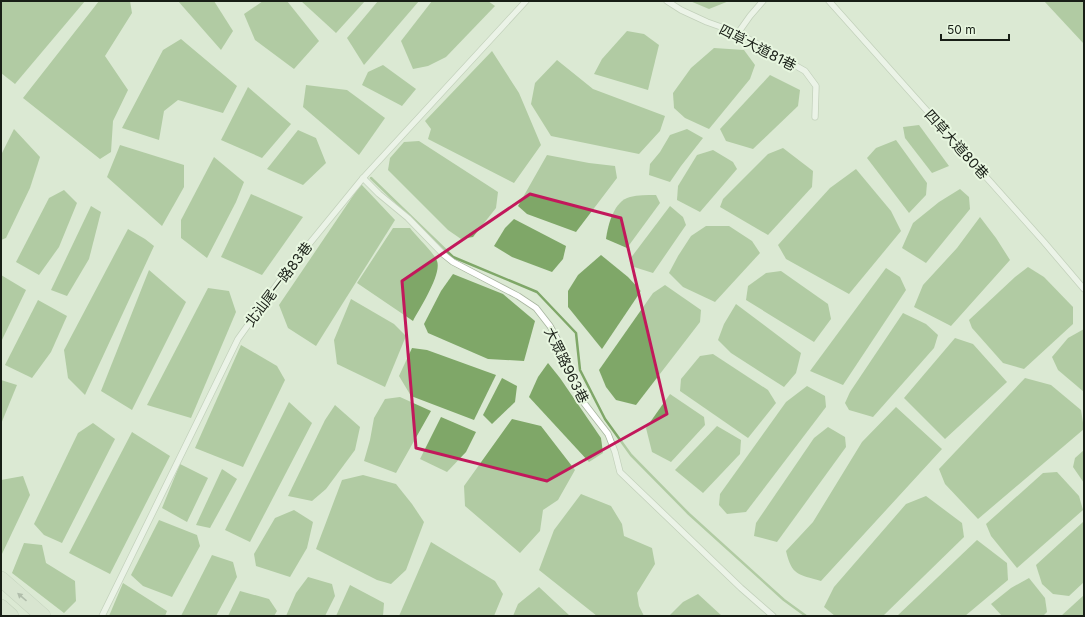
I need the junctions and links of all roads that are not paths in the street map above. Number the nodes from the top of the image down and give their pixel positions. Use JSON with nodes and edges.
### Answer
{"nodes":[{"id":1,"x":526,"y":1,"type":"edge"},
{"id":2,"x":667,"y":1,"type":"edge"},
{"id":3,"x":763,"y":1,"type":"edge"},
{"id":4,"x":829,"y":1,"type":"edge"},
{"id":5,"x":738,"y":33,"type":"junction"},
{"id":6,"x":815,"y":117,"type":"dead end"},
{"id":7,"x":363,"y":178,"type":"junction"},
{"id":8,"x":1084,"y":288,"type":"edge"},
{"id":9,"x":1,"y":579,"type":"edge"},
{"id":10,"x":1,"y":607,"type":"edge"},
{"id":11,"x":11,"y":616,"type":"edge"},
{"id":12,"x":43,"y":616,"type":"edge"},
{"id":13,"x":102,"y":616,"type":"edge"},
{"id":14,"x":773,"y":616,"type":"edge"}],
"edges":[{"from":1,"to":7,"type":"lane","name":"北汕尾一路83巷"},
{"from":2,"to":5,"type":"lane","name":"四草大道81巷"},
{"from":3,"to":5,"type":"lane"},
{"from":4,"to":8,"type":"lane","name":"四草大道80巷"},
{"from":5,"to":6,"type":"lane","name":"四草大道81巷"},
{"from":7,"to":13,"type":"lane","name":"北汕尾一路83巷"},
{"from":7,"to":14,"type":"lane","name":"大眾路963巷"},
{"from":12,"to":9,"type":"street","one_way":true},
{"from":10,"to":11,"type":"street"}]}
